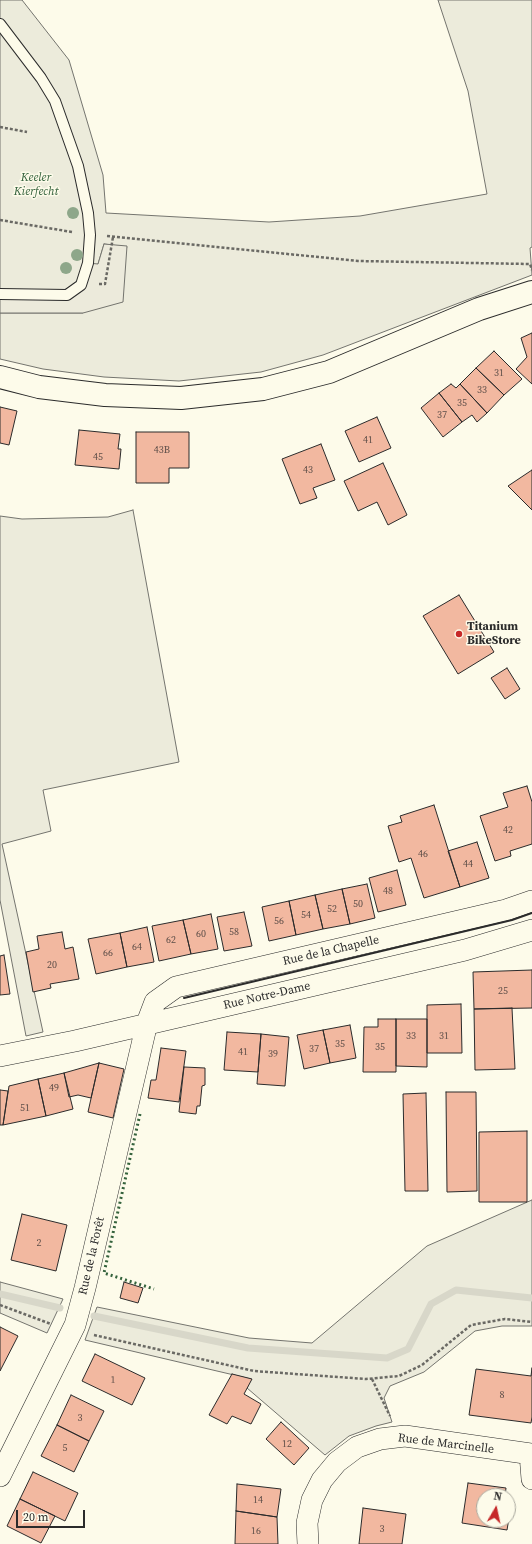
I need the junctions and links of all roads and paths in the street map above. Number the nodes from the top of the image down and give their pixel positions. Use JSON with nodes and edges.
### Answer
{"nodes":[{"id":1,"x":0,"y":24,"type":"edge"},
{"id":2,"x":0,"y":127,"type":"edge"},
{"id":3,"x":27,"y":132,"type":"dead end"},
{"id":4,"x":0,"y":220,"type":"edge"},
{"id":5,"x":90,"y":235,"type":"junction"},
{"id":6,"x":532,"y":270,"type":"edge"},
{"id":7,"x":532,"y":292,"type":"edge"},
{"id":8,"x":0,"y":294,"type":"edge"},
{"id":9,"x":0,"y":377,"type":"edge"},
{"id":10,"x":532,"y":901,"type":"edge"},
{"id":11,"x":532,"y":930,"type":"edge"},
{"id":12,"x":147,"y":1024,"type":"junction"},
{"id":13,"x":0,"y":1056,"type":"edge"},
{"id":14,"x":0,"y":1305,"type":"edge"},
{"id":15,"x":532,"y":1322,"type":"edge"},
{"id":16,"x":72,"y":1331,"type":"junction"},
{"id":17,"x":372,"y":1379,"type":"junction"},
{"id":18,"x":398,"y":1437,"type":"junction"},
{"id":19,"x":531,"y":1454,"type":"edge"},
{"id":20,"x":0,"y":1476,"type":"edge"},
{"id":21,"x":532,"y":1479,"type":"edge"},
{"id":22,"x":308,"y":1544,"type":"edge"}],
"edges":[{"from":1,"to":5,"type":"lane"},
{"from":2,"to":3,"type":"path"},
{"from":4,"to":5,"type":"path"},
{"from":5,"to":6,"type":"path"},
{"from":5,"to":8,"type":"lane"},
{"from":7,"to":9,"type":"main road"},
{"from":10,"to":12,"type":"street","name":"Rue de la Chapelle"},
{"from":11,"to":12,"type":"street","name":"Rue Notre-Dame"},
{"from":12,"to":13,"type":"street","name":"Rue Notre-Dame"},
{"from":12,"to":16,"type":"street","name":"Rue de la Forêt"},
{"from":14,"to":16,"type":"path"},
{"from":15,"to":17,"type":"path"},
{"from":16,"to":17,"type":"path"},
{"from":16,"to":20,"type":"street","name":"Rue de la Forêt"},
{"from":17,"to":18,"type":"path"},
{"from":18,"to":19,"type":"street","name":"Rue de Marcinelle"},
{"from":18,"to":22,"type":"street","name":"Rue de Marcinelle"},
{"from":19,"to":21,"type":"street"}]}
